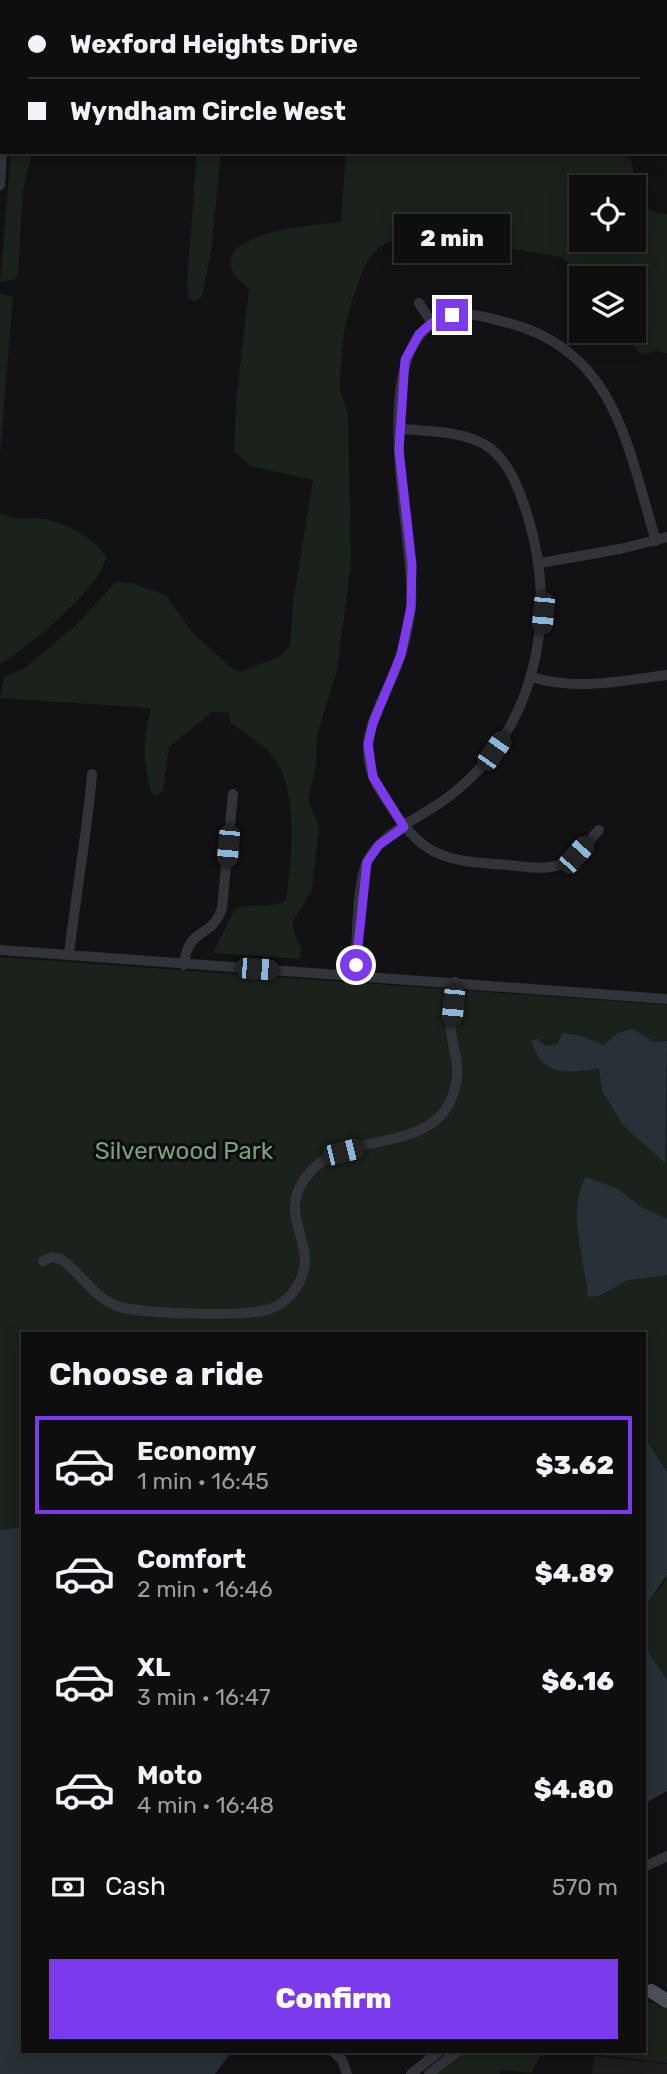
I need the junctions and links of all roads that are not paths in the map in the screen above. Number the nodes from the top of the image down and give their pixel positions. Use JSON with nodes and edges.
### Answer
{"nodes":[{"id":1,"x":2,"y":154,"type":"edge"},
{"id":2,"x":0,"y":185,"type":"edge"},
{"id":3,"x":419,"y":303,"type":"dead end"},
{"id":4,"x":432,"y":323,"type":"junction"},
{"id":5,"x":399,"y":429,"type":"junction"},
{"id":6,"x":667,"y":537,"type":"edge"},
{"id":7,"x":656,"y":541,"type":"junction"},
{"id":8,"x":540,"y":563,"type":"junction"},
{"id":9,"x":667,"y":675,"type":"edge"},
{"id":10,"x":532,"y":677,"type":"junction"},
{"id":11,"x":92,"y":774,"type":"dead end"},
{"id":12,"x":233,"y":794,"type":"dead end"},
{"id":13,"x":404,"y":827,"type":"junction"},
{"id":14,"x":598,"y":830,"type":"dead end"},
{"id":15,"x":0,"y":950,"type":"edge"},
{"id":16,"x":69,"y":954,"type":"junction"},
{"id":17,"x":184,"y":965,"type":"junction"},
{"id":18,"x":355,"y":975,"type":"junction"},
{"id":19,"x":455,"y":982,"type":"junction"},
{"id":20,"x":667,"y":999,"type":"edge"},
{"id":21,"x":43,"y":1261,"type":"dead end"},
{"id":22,"x":667,"y":1856,"type":"edge"},
{"id":23,"x":646,"y":1866,"type":"edge"},
{"id":24,"x":647,"y":1991,"type":"edge"},
{"id":25,"x":667,"y":1993,"type":"edge"},
{"id":26,"x":667,"y":2001,"type":"edge"},
{"id":27,"x":335,"y":2053,"type":"edge"},
{"id":28,"x":437,"y":2053,"type":"edge"},
{"id":29,"x":455,"y":2053,"type":"edge"},
{"id":30,"x":347,"y":2074,"type":"edge"},
{"id":31,"x":411,"y":2074,"type":"edge"},
{"id":32,"x":429,"y":2074,"type":"edge"}],
"edges":[{"from":1,"to":2,"type":"street"},
{"from":3,"to":4,"type":"street"},
{"from":4,"to":5,"type":"street"},
{"from":4,"to":7,"type":"street"},
{"from":5,"to":8,"type":"street"},
{"from":5,"to":13,"type":"street"},
{"from":6,"to":7,"type":"street"},
{"from":7,"to":8,"type":"street"},
{"from":8,"to":10,"type":"street"},
{"from":9,"to":10,"type":"street"},
{"from":10,"to":13,"type":"street"},
{"from":11,"to":16,"type":"street"},
{"from":12,"to":17,"type":"street"},
{"from":13,"to":14,"type":"street"},
{"from":13,"to":18,"type":"street"},
{"from":15,"to":16,"type":"street"},
{"from":16,"to":17,"type":"street"},
{"from":17,"to":18,"type":"street"},
{"from":18,"to":19,"type":"street"},
{"from":19,"to":20,"type":"street"},
{"from":19,"to":21,"type":"street"},
{"from":22,"to":23,"type":"street"},
{"from":24,"to":25,"type":"street"},
{"from":24,"to":26,"type":"main road"},
{"from":27,"to":30,"type":"street"},
{"from":28,"to":31,"type":"street"},
{"from":29,"to":32,"type":"street"}]}
